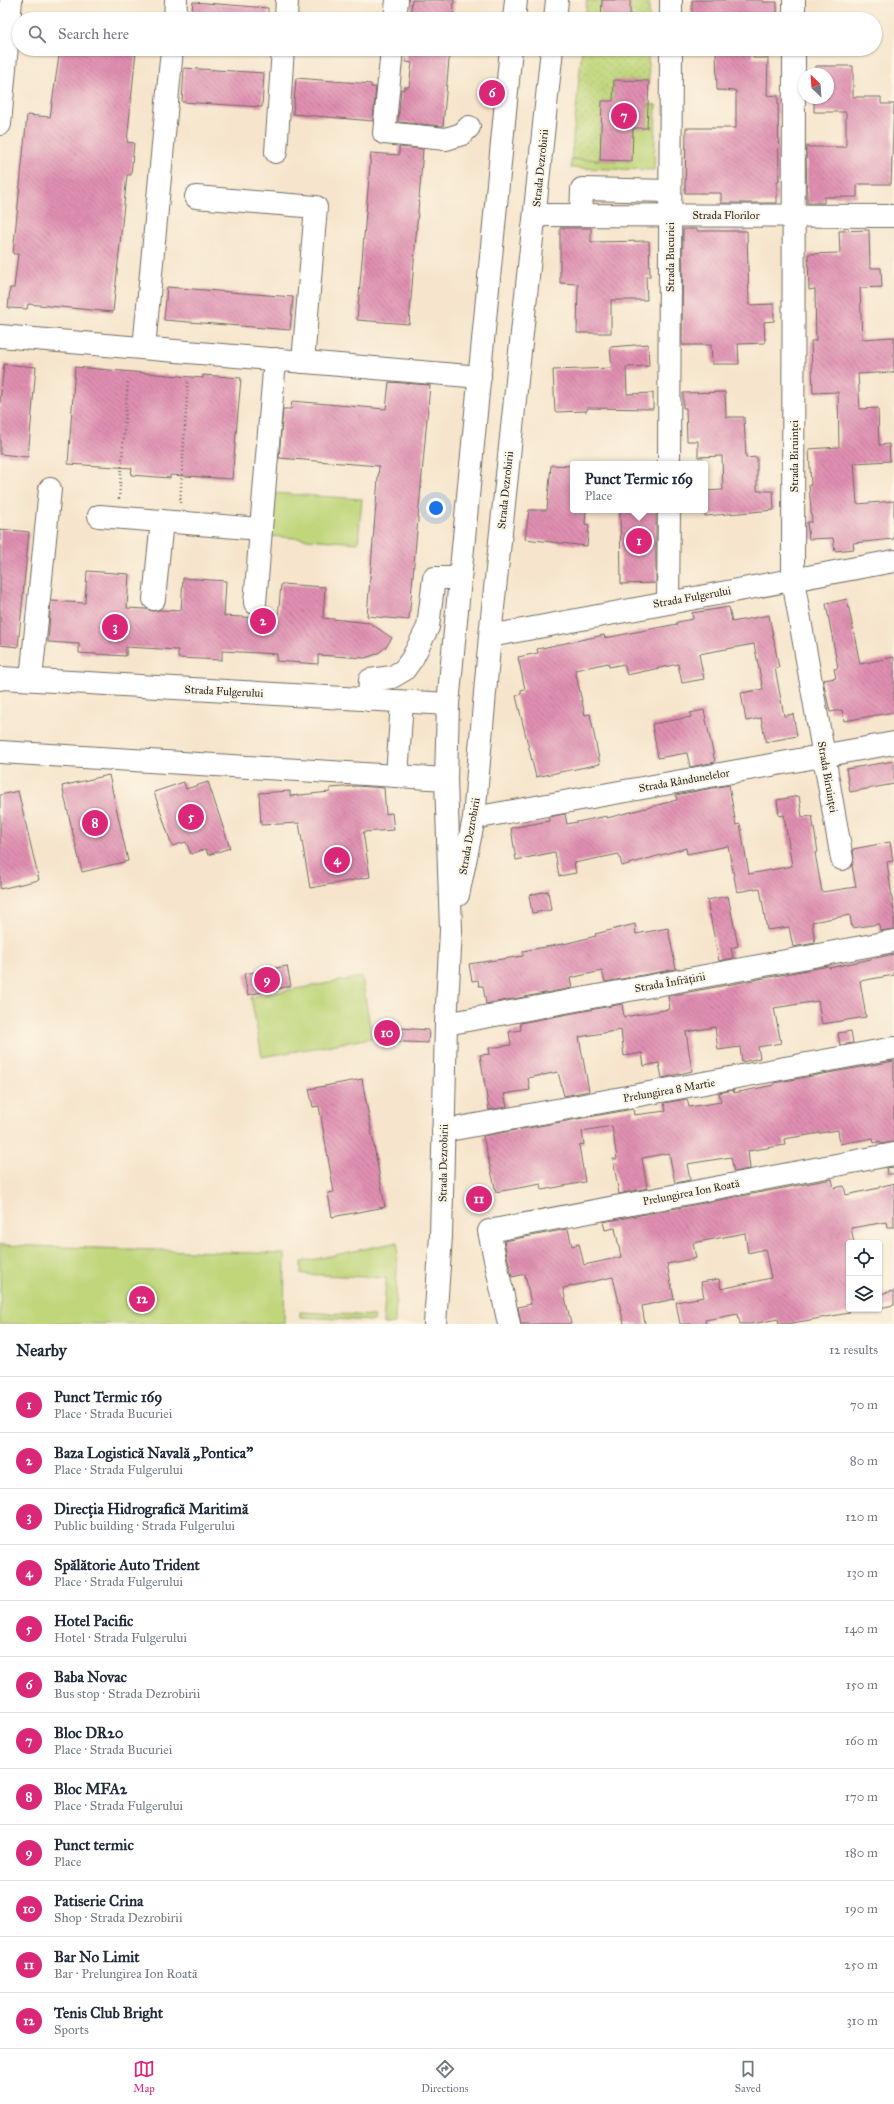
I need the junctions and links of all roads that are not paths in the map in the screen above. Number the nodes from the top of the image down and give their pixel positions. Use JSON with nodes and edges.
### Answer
{"nodes":[{"id":1,"x":11,"y":0,"type":"edge"},
{"id":2,"x":176,"y":0,"type":"edge"},
{"id":3,"x":287,"y":0,"type":"edge"},
{"id":4,"x":397,"y":0,"type":"edge"},
{"id":5,"x":516,"y":0,"type":"edge"},
{"id":6,"x":557,"y":0,"type":"edge"},
{"id":7,"x":671,"y":0,"type":"edge"},
{"id":8,"x":794,"y":0,"type":"edge"},
{"id":9,"x":175,"y":12,"type":"edge"},
{"id":10,"x":286,"y":12,"type":"edge"},
{"id":11,"x":396,"y":12,"type":"edge"},
{"id":12,"x":515,"y":12,"type":"edge"},
{"id":13,"x":556,"y":12,"type":"edge"},
{"id":14,"x":671,"y":12,"type":"edge"},
{"id":15,"x":794,"y":12,"type":"edge"},
{"id":16,"x":171,"y":56,"type":"edge"},
{"id":17,"x":283,"y":56,"type":"edge"},
{"id":18,"x":391,"y":56,"type":"edge"},
{"id":19,"x":510,"y":56,"type":"edge"},
{"id":20,"x":551,"y":56,"type":"edge"},
{"id":21,"x":671,"y":56,"type":"edge"},
{"id":22,"x":794,"y":56,"type":"edge"},
{"id":23,"x":0,"y":124,"type":"edge"},
{"id":24,"x":468,"y":126,"type":"dead end"},
{"id":25,"x":276,"y":152,"type":"dead end"},
{"id":26,"x":670,"y":191,"type":"junction"},
{"id":27,"x":196,"y":198,"type":"dead end"},
{"id":28,"x":535,"y":215,"type":"junction"},
{"id":29,"x":581,"y":215,"type":"junction"},
{"id":30,"x":670,"y":215,"type":"junction"},
{"id":31,"x":794,"y":216,"type":"junction"},
{"id":32,"x":894,"y":216,"type":"edge"},
{"id":33,"x":0,"y":336,"type":"edge"},
{"id":34,"x":144,"y":348,"type":"junction"},
{"id":35,"x":275,"y":359,"type":"junction"},
{"id":36,"x":303,"y":362,"type":"junction"},
{"id":37,"x":480,"y":377,"type":"junction"},
{"id":38,"x":669,"y":461,"type":"edge"},
{"id":39,"x":50,"y":489,"type":"dead end"},
{"id":40,"x":669,"y":513,"type":"edge"},
{"id":41,"x":108,"y":516,"type":"road end"},
{"id":42,"x":171,"y":522,"type":"junction"},
{"id":43,"x":261,"y":529,"type":"junction"},
{"id":44,"x":894,"y":561,"type":"edge"},
{"id":45,"x":460,"y":578,"type":"junction"},
{"id":46,"x":793,"y":580,"type":"junction"},
{"id":47,"x":154,"y":599,"type":"dead end"},
{"id":48,"x":668,"y":601,"type":"junction"},
{"id":49,"x":255,"y":603,"type":"dead end"},
{"id":50,"x":490,"y":636,"type":"junction"},
{"id":51,"x":0,"y":679,"type":"edge"},
{"id":52,"x":31,"y":680,"type":"junction"},
{"id":53,"x":369,"y":700,"type":"junction"},
{"id":54,"x":402,"y":702,"type":"junction"},
{"id":55,"x":448,"y":704,"type":"junction"},
{"id":56,"x":894,"y":743,"type":"edge"},
{"id":57,"x":0,"y":752,"type":"edge"},
{"id":58,"x":825,"y":756,"type":"junction"},
{"id":59,"x":397,"y":776,"type":"junction"},
{"id":60,"x":446,"y":779,"type":"junction"},
{"id":61,"x":474,"y":818,"type":"junction"},
{"id":62,"x":842,"y":860,"type":"dead end"},
{"id":63,"x":451,"y":930,"type":"junction"},
{"id":64,"x":894,"y":941,"type":"edge"},
{"id":65,"x":446,"y":1024,"type":"junction"},
{"id":66,"x":894,"y":1048,"type":"edge"},
{"id":67,"x":443,"y":1131,"type":"junction"},
{"id":68,"x":894,"y":1154,"type":"edge"},
{"id":69,"x":435,"y":1324,"type":"edge"},
{"id":70,"x":508,"y":1324,"type":"edge"}],
"edges":[{"from":1,"to":23,"type":"street"},
{"from":2,"to":9,"type":"street"},
{"from":3,"to":10,"type":"street"},
{"from":4,"to":11,"type":"street"},
{"from":5,"to":12,"type":"street"},
{"from":6,"to":13,"type":"street"},
{"from":7,"to":14,"type":"street"},
{"from":8,"to":15,"type":"street"},
{"from":16,"to":34,"type":"street"},
{"from":17,"to":25,"type":"street"},
{"from":18,"to":24,"type":"street"},
{"from":19,"to":37,"type":"street","name":"Strada Dezrobirii"},
{"from":20,"to":28,"type":"street","name":"Strada Dezrobirii"},
{"from":21,"to":26,"type":"street","name":"Strada Bucuriei"},
{"from":22,"to":31,"type":"street","name":"Strada Biruinței"},
{"from":26,"to":29,"type":"street"},
{"from":26,"to":30,"type":"street","name":"Strada Bucuriei"},
{"from":27,"to":36,"type":"street"},
{"from":28,"to":29,"type":"street","name":"Strada Florilor"},
{"from":28,"to":50,"type":"street","name":"Strada Dezrobirii"},
{"from":29,"to":30,"type":"street","name":"Strada Florilor"},
{"from":30,"to":31,"type":"street","name":"Strada Florilor"},
{"from":30,"to":38,"type":"street","name":"Strada Bucuriei"},
{"from":31,"to":32,"type":"street","name":"Strada Florilor"},
{"from":31,"to":46,"type":"street","name":"Strada Biruinței"},
{"from":33,"to":34,"type":"street"},
{"from":34,"to":35,"type":"street"},
{"from":35,"to":36,"type":"street"},
{"from":35,"to":43,"type":"street"},
{"from":36,"to":37,"type":"street"},
{"from":37,"to":45,"type":"street","name":"Strada Dezrobirii"},
{"from":39,"to":52,"type":"street"},
{"from":40,"to":48,"type":"street"},
{"from":41,"to":42,"type":"street"},
{"from":42,"to":43,"type":"street"},
{"from":42,"to":47,"type":"street"},
{"from":43,"to":49,"type":"street"},
{"from":44,"to":46,"type":"street","name":"Strada Fulgerului"},
{"from":45,"to":53,"type":"street"},
{"from":45,"to":55,"type":"street","name":"Strada Dezrobirii"},
{"from":46,"to":48,"type":"street","name":"Strada Fulgerului"},
{"from":46,"to":58,"type":"street","name":"Strada Biruinței"},
{"from":48,"to":50,"type":"street","name":"Strada Fulgerului"},
{"from":50,"to":61,"type":"street","name":"Strada Dezrobirii"},
{"from":51,"to":52,"type":"street","name":"Strada Fulgerului"},
{"from":52,"to":53,"type":"street","name":"Strada Fulgerului"},
{"from":53,"to":54,"type":"street","name":"Strada Fulgerului"},
{"from":54,"to":55,"type":"street","name":"Strada Fulgerului"},
{"from":54,"to":59,"type":"street"},
{"from":55,"to":60,"type":"street","name":"Strada Dezrobirii"},
{"from":56,"to":58,"type":"street","name":"Strada Rândunelelor"},
{"from":57,"to":59,"type":"street"},
{"from":58,"to":61,"type":"street","name":"Strada Rândunelelor"},
{"from":58,"to":62,"type":"street","name":"Strada Biruinței"},
{"from":59,"to":60,"type":"street"},
{"from":60,"to":63,"type":"street","name":"Strada Dezrobirii"},
{"from":61,"to":63,"type":"street","name":"Strada Dezrobirii"},
{"from":63,"to":65,"type":"street","name":"Strada Dezrobirii"},
{"from":64,"to":65,"type":"street","name":"Strada Înfrățirii"},
{"from":65,"to":67,"type":"street","name":"Strada Dezrobirii"},
{"from":66,"to":67,"type":"street","name":"Prelungirea 8 Martie"},
{"from":67,"to":69,"type":"street","name":"Strada Dezrobirii"},
{"from":68,"to":70,"type":"street","name":"Prelungirea Ion Roată"}]}
